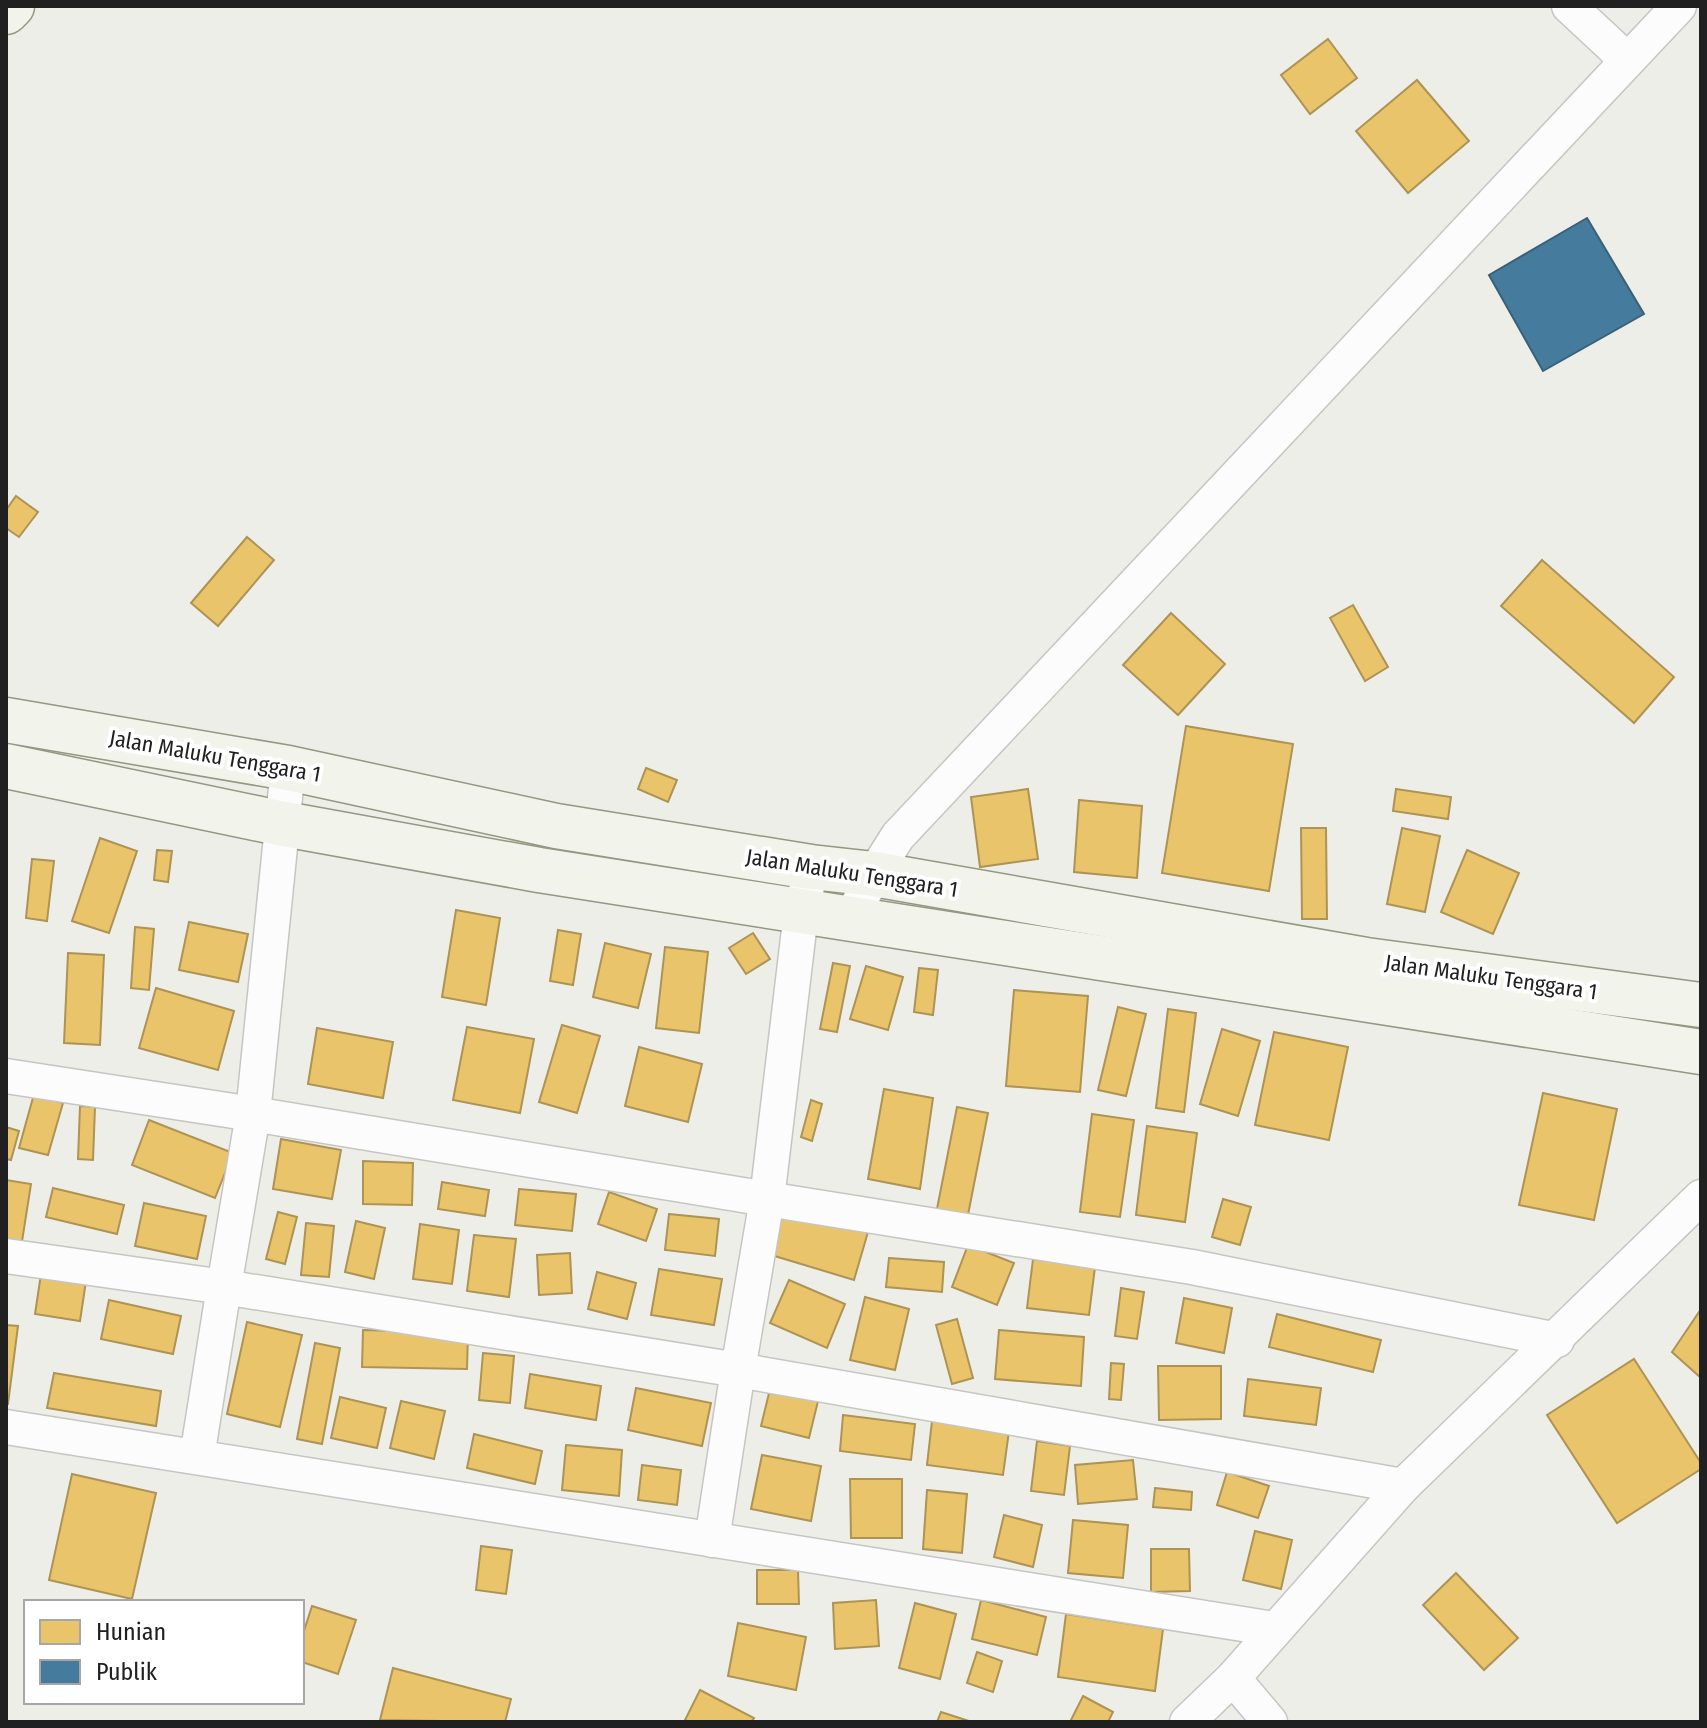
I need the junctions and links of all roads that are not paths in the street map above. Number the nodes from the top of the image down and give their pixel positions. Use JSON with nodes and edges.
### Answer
{"nodes":[{"id":1,"x":12,"y":6,"type":"edge"},
{"id":2,"x":1569,"y":6,"type":"edge"},
{"id":3,"x":1679,"y":6,"type":"edge"},
{"id":4,"x":6,"y":12,"type":"edge"},
{"id":5,"x":1627,"y":60,"type":"junction"},
{"id":6,"x":6,"y":720,"type":"edge"},
{"id":7,"x":6,"y":766,"type":"edge"},
{"id":8,"x":288,"y":768,"type":"junction"},
{"id":9,"x":284,"y":824,"type":"junction"},
{"id":10,"x":811,"y":867,"type":"junction"},
{"id":11,"x":874,"y":874,"type":"junction"},
{"id":12,"x":801,"y":913,"type":"junction"},
{"id":13,"x":851,"y":918,"type":"junction"},
{"id":14,"x":1701,"y":1005,"type":"edge"},
{"id":15,"x":1701,"y":1052,"type":"edge"},
{"id":16,"x":6,"y":1076,"type":"edge"},
{"id":17,"x":253,"y":1114,"type":"junction"},
{"id":18,"x":1701,"y":1197,"type":"edge"},
{"id":19,"x":767,"y":1199,"type":"junction"},
{"id":20,"x":6,"y":1256,"type":"edge"},
{"id":21,"x":224,"y":1287,"type":"junction"},
{"id":22,"x":1557,"y":1340,"type":"junction"},
{"id":23,"x":738,"y":1370,"type":"junction"},
{"id":24,"x":6,"y":1427,"type":"edge"},
{"id":25,"x":197,"y":1457,"type":"junction"},
{"id":26,"x":1403,"y":1486,"type":"junction"},
{"id":27,"x":712,"y":1540,"type":"junction"},
{"id":28,"x":1274,"y":1629,"type":"junction"},
{"id":29,"x":1233,"y":1678,"type":"junction"},
{"id":30,"x":1187,"y":1722,"type":"edge"},
{"id":31,"x":1270,"y":1722,"type":"edge"}],
"edges":[{"from":1,"to":4,"type":"main road"},
{"from":2,"to":5,"type":"street"},
{"from":3,"to":5,"type":"street"},
{"from":5,"to":11,"type":"street"},
{"from":6,"to":8,"type":"main road","name":"Jalan Maluku Tenggara 1"},
{"from":7,"to":9,"type":"main road","name":"Jalan Maluku Tenggara 1"},
{"from":8,"to":9,"type":"street"},
{"from":8,"to":10,"type":"main road","name":"Jalan Maluku Tenggara 1"},
{"from":9,"to":12,"type":"main road","name":"Jalan Maluku Tenggara 1"},
{"from":9,"to":17,"type":"street"},
{"from":10,"to":11,"type":"main road","name":"Jalan Maluku Tenggara 1"},
{"from":10,"to":12,"type":"street"},
{"from":11,"to":13,"type":"street"},
{"from":11,"to":14,"type":"main road","name":"Jalan Maluku Tenggara 1"},
{"from":12,"to":13,"type":"main road","name":"Jalan Maluku Tenggara 1"},
{"from":12,"to":19,"type":"street"},
{"from":13,"to":15,"type":"main road","name":"Jalan Maluku Tenggara 1"},
{"from":16,"to":17,"type":"street"},
{"from":17,"to":19,"type":"street"},
{"from":17,"to":21,"type":"street"},
{"from":18,"to":22,"type":"street"},
{"from":19,"to":22,"type":"street"},
{"from":19,"to":23,"type":"street"},
{"from":20,"to":21,"type":"street"},
{"from":21,"to":23,"type":"street"},
{"from":21,"to":25,"type":"street"},
{"from":22,"to":26,"type":"street"},
{"from":23,"to":26,"type":"street"},
{"from":23,"to":27,"type":"street"},
{"from":24,"to":25,"type":"street"},
{"from":25,"to":27,"type":"street"},
{"from":26,"to":28,"type":"street"},
{"from":27,"to":28,"type":"street"},
{"from":28,"to":29,"type":"street"},
{"from":29,"to":30,"type":"street"},
{"from":29,"to":31,"type":"street"}]}
